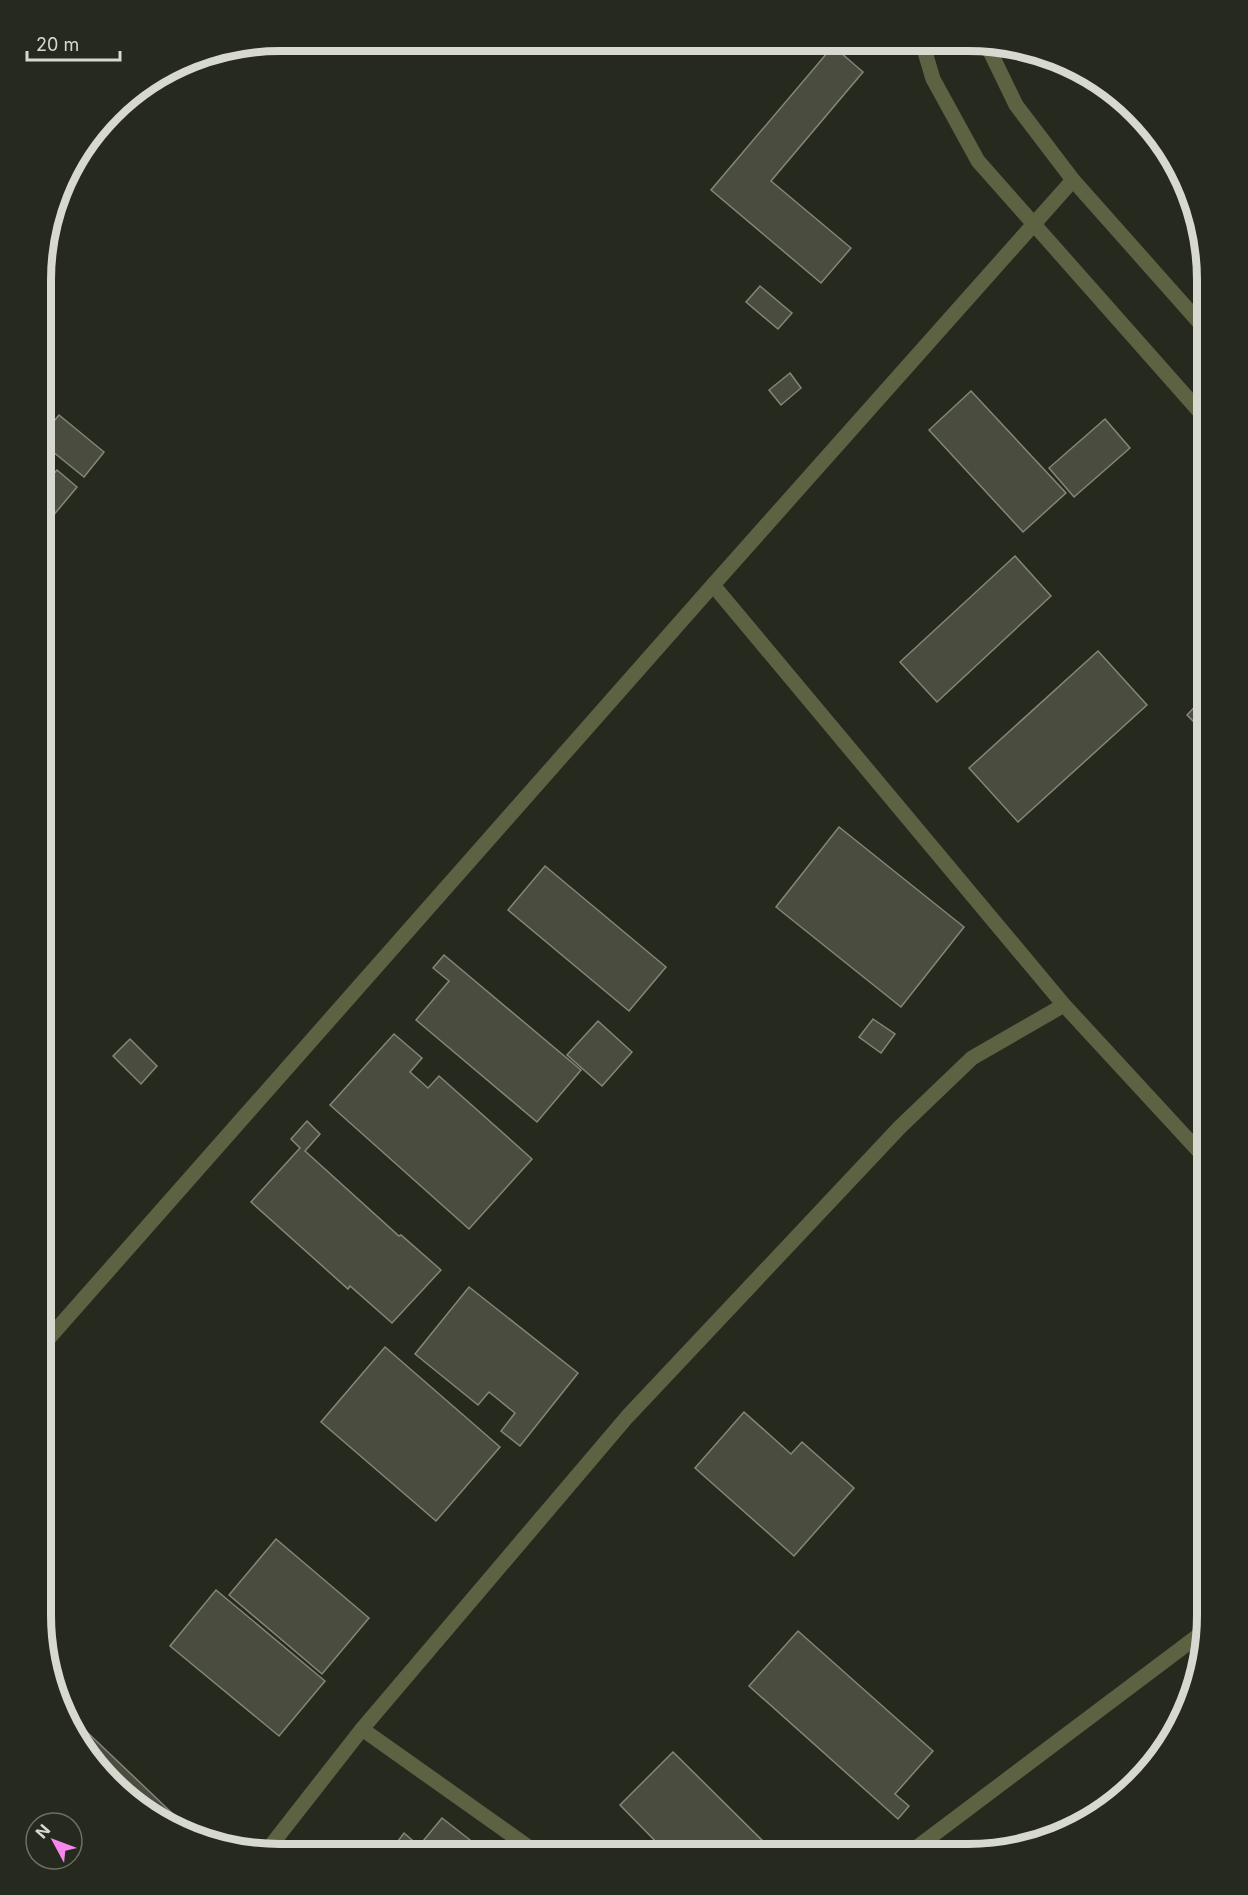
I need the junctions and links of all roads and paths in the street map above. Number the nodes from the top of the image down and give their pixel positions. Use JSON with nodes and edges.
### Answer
{"nodes":[{"id":1,"x":925,"y":51,"type":"edge"},
{"id":2,"x":990,"y":52,"type":"edge"},
{"id":3,"x":1073,"y":180,"type":"junction"},
{"id":4,"x":1034,"y":223,"type":"junction"},
{"id":5,"x":1197,"y":319,"type":"edge"},
{"id":6,"x":1197,"y":408,"type":"edge"},
{"id":7,"x":713,"y":585,"type":"junction"},
{"id":8,"x":1064,"y":1005,"type":"junction"},
{"id":9,"x":1197,"y":1149,"type":"edge"},
{"id":10,"x":51,"y":1336,"type":"edge"},
{"id":11,"x":1196,"y":1637,"type":"edge"},
{"id":12,"x":362,"y":1729,"type":"junction"},
{"id":13,"x":271,"y":1844,"type":"edge"},
{"id":14,"x":524,"y":1844,"type":"edge"},
{"id":15,"x":921,"y":1844,"type":"edge"}],
"edges":[{"from":1,"to":4,"type":"street"},
{"from":2,"to":3,"type":"street"},
{"from":3,"to":4,"type":"street"},
{"from":3,"to":5,"type":"street"},
{"from":4,"to":6,"type":"street"},
{"from":4,"to":7,"type":"street"},
{"from":7,"to":8,"type":"street"},
{"from":7,"to":10,"type":"street"},
{"from":8,"to":9,"type":"street"},
{"from":8,"to":12,"type":"street"},
{"from":11,"to":15,"type":"street"},
{"from":12,"to":13,"type":"street"},
{"from":12,"to":14,"type":"street"}]}
